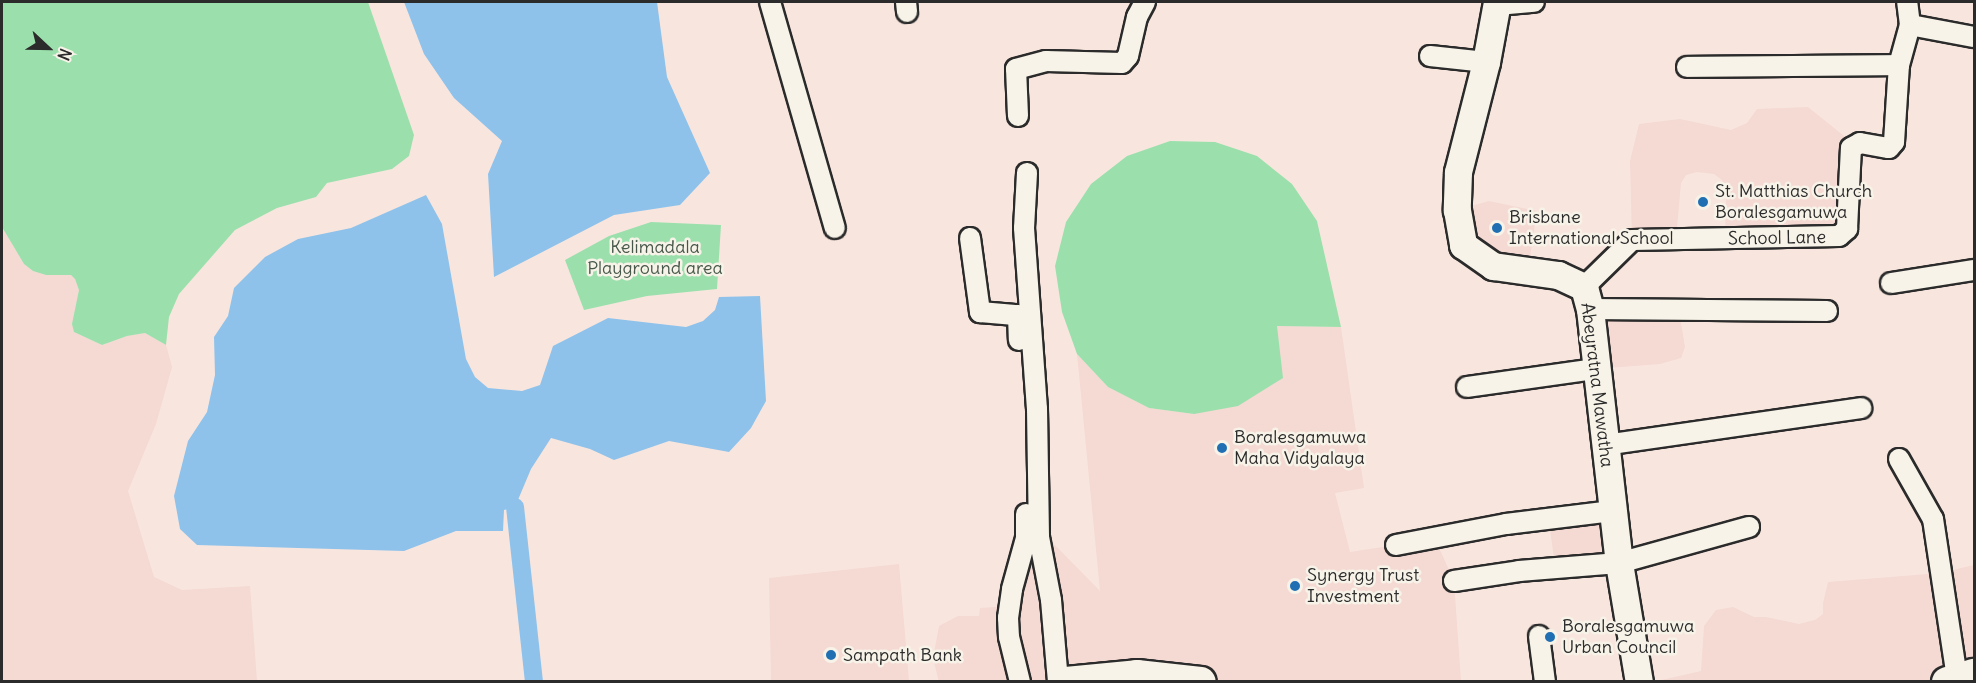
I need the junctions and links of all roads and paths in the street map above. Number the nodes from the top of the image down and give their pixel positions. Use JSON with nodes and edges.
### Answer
{"nodes":[{"id":1,"x":770,"y":2,"type":"edge"},
{"id":2,"x":1145,"y":2,"type":"edge"},
{"id":3,"x":1534,"y":2,"type":"edge"},
{"id":4,"x":1907,"y":2,"type":"edge"},
{"id":5,"x":1497,"y":3,"type":"edge"},
{"id":6,"x":1910,"y":25,"type":"junction"},
{"id":7,"x":1974,"y":37,"type":"edge"},
{"id":8,"x":1430,"y":56,"type":"dead end"},
{"id":9,"x":1486,"y":62,"type":"junction"},
{"id":10,"x":1899,"y":65,"type":"junction"},
{"id":11,"x":1687,"y":67,"type":"dead end"},
{"id":12,"x":1018,"y":116,"type":"dead end"},
{"id":13,"x":1027,"y":173,"type":"dead end"},
{"id":14,"x":835,"y":228,"type":"dead end"},
{"id":15,"x":970,"y":238,"type":"dead end"},
{"id":16,"x":1974,"y":270,"type":"edge"},
{"id":17,"x":1891,"y":283,"type":"dead end"},
{"id":18,"x":1587,"y":298,"type":"junction"},
{"id":19,"x":1827,"y":311,"type":"dead end"},
{"id":20,"x":1595,"y":369,"type":"junction"},
{"id":21,"x":1467,"y":387,"type":"dead end"},
{"id":22,"x":1861,"y":408,"type":"dead end"},
{"id":23,"x":1605,"y":445,"type":"junction"},
{"id":24,"x":1899,"y":459,"type":"dead end"},
{"id":25,"x":1612,"y":511,"type":"junction"},
{"id":26,"x":1749,"y":527,"type":"dead end"},
{"id":27,"x":1396,"y":545,"type":"dead end"},
{"id":28,"x":1619,"y":563,"type":"junction"},
{"id":29,"x":1454,"y":581,"type":"dead end"},
{"id":30,"x":1539,"y":636,"type":"dead end"},
{"id":31,"x":1960,"y":678,"type":"edge"},
{"id":32,"x":1020,"y":681,"type":"edge"},
{"id":33,"x":1058,"y":681,"type":"edge"},
{"id":34,"x":1065,"y":681,"type":"edge"},
{"id":35,"x":1201,"y":681,"type":"edge"},
{"id":36,"x":1545,"y":681,"type":"edge"},
{"id":37,"x":1638,"y":681,"type":"edge"}],
"edges":[{"from":1,"to":14,"type":"street"},
{"from":2,"to":12,"type":"street"},
{"from":3,"to":5,"type":"street"},
{"from":4,"to":6,"type":"street","name":"School Lane"},
{"from":5,"to":9,"type":"street","name":"Abeyratna Mawatha"},
{"from":6,"to":7,"type":"street"},
{"from":6,"to":10,"type":"street","name":"School Lane"},
{"from":8,"to":9,"type":"street"},
{"from":9,"to":18,"type":"street","name":"Abeyratna Mawatha"},
{"from":10,"to":11,"type":"street"},
{"from":10,"to":18,"type":"street","name":"School Lane"},
{"from":13,"to":33,"type":"street"},
{"from":15,"to":32,"type":"street"},
{"from":16,"to":17,"type":"street"},
{"from":18,"to":19,"type":"street"},
{"from":18,"to":20,"type":"street","name":"Abeyratna Mawatha"},
{"from":20,"to":21,"type":"street"},
{"from":20,"to":23,"type":"street","name":"Abeyratna Mawatha"},
{"from":22,"to":23,"type":"street"},
{"from":23,"to":25,"type":"street","name":"Abeyratna Mawatha"},
{"from":24,"to":31,"type":"street"},
{"from":25,"to":27,"type":"street"},
{"from":25,"to":28,"type":"street","name":"Abeyratna Mawatha"},
{"from":26,"to":28,"type":"street"},
{"from":28,"to":29,"type":"street"},
{"from":28,"to":37,"type":"street","name":"Abeyratna Mawatha"},
{"from":30,"to":36,"type":"street"},
{"from":34,"to":35,"type":"main road"}]}
